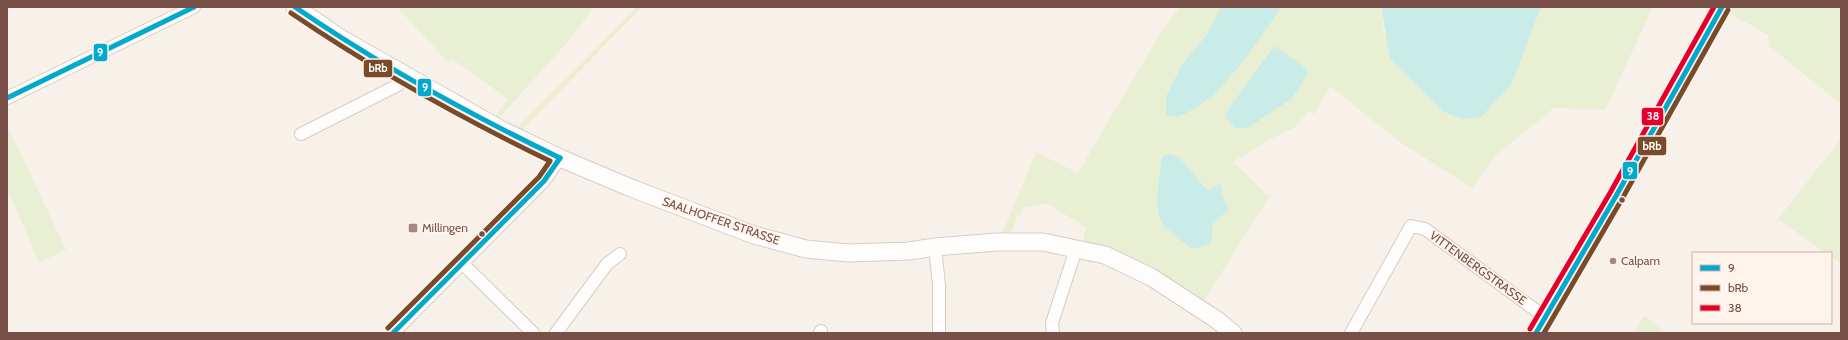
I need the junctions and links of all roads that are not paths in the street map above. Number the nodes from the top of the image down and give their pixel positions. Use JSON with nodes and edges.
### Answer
{"nodes":[{"id":1,"x":194,"y":7,"type":"edge"},
{"id":2,"x":295,"y":7,"type":"edge"},
{"id":3,"x":1722,"y":7,"type":"edge"},
{"id":4,"x":405,"y":75,"type":"junction"},
{"id":5,"x":7,"y":98,"type":"edge"},
{"id":6,"x":300,"y":134,"type":"dead end"},
{"id":7,"x":560,"y":158,"type":"junction"},
{"id":8,"x":936,"y":247,"type":"junction"},
{"id":9,"x":1076,"y":249,"type":"junction"},
{"id":10,"x":620,"y":254,"type":"dead end"},
{"id":11,"x":463,"y":264,"type":"junction"},
{"id":12,"x":1545,"y":317,"type":"junction"},
{"id":13,"x":393,"y":333,"type":"edge"},
{"id":14,"x":533,"y":333,"type":"edge"},
{"id":15,"x":556,"y":333,"type":"edge"},
{"id":16,"x":939,"y":333,"type":"edge"},
{"id":17,"x":1053,"y":333,"type":"edge"},
{"id":18,"x":1233,"y":333,"type":"edge"},
{"id":19,"x":1351,"y":333,"type":"edge"},
{"id":20,"x":1536,"y":333,"type":"edge"}],
"edges":[{"from":1,"to":5,"type":"street"},
{"from":2,"to":4,"type":"street","name":"SAALHOFFER STRASSE"},
{"from":3,"to":12,"type":"street"},
{"from":4,"to":6,"type":"street"},
{"from":4,"to":7,"type":"street","name":"SAALHOFFER STRASSE"},
{"from":7,"to":8,"type":"street","name":"SAALHOFFER STRASSE"},
{"from":7,"to":11,"type":"street"},
{"from":8,"to":9,"type":"street","name":"SAALHOFFER STRASSE"},
{"from":8,"to":16,"type":"street"},
{"from":9,"to":17,"type":"street"},
{"from":9,"to":18,"type":"street","name":"SAALHOFFER STRASSE"},
{"from":10,"to":15,"type":"street"},
{"from":11,"to":13,"type":"street"},
{"from":11,"to":14,"type":"street"},
{"from":12,"to":19,"type":"street","name":"VITTENBERGSTRASSE"},
{"from":12,"to":20,"type":"street"}]}
